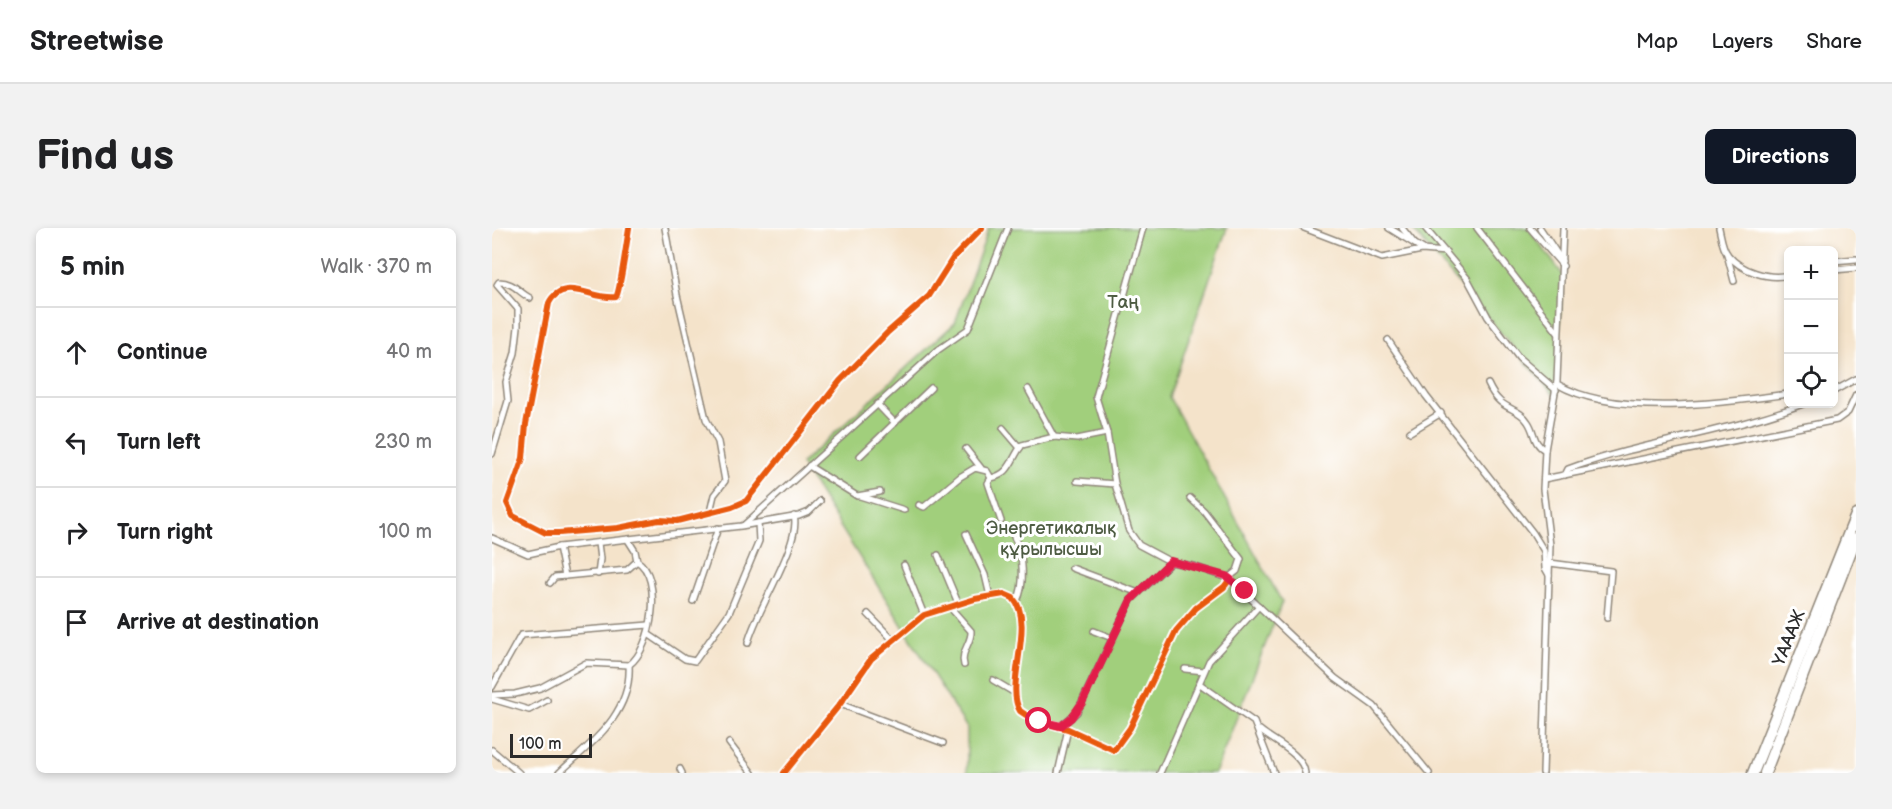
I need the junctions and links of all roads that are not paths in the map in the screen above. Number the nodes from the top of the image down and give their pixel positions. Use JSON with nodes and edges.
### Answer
{"nodes":[{"id":1,"x":629,"y":228,"type":"edge"},
{"id":2,"x":665,"y":228,"type":"edge"},
{"id":3,"x":982,"y":228,"type":"edge"},
{"id":4,"x":1008,"y":228,"type":"edge"},
{"id":5,"x":1143,"y":228,"type":"edge"},
{"id":6,"x":1304,"y":228,"type":"edge"},
{"id":7,"x":1389,"y":228,"type":"edge"},
{"id":8,"x":1402,"y":228,"type":"edge"},
{"id":9,"x":1425,"y":228,"type":"edge"},
{"id":10,"x":1477,"y":228,"type":"edge"},
{"id":11,"x":1530,"y":228,"type":"edge"},
{"id":12,"x":1540,"y":228,"type":"edge"},
{"id":13,"x":1563,"y":228,"type":"edge"},
{"id":14,"x":1719,"y":228,"type":"edge"},
{"id":15,"x":1417,"y":247,"type":"junction"},
{"id":16,"x":1425,"y":250,"type":"junction"},
{"id":17,"x":1447,"y":252,"type":"junction"},
{"id":18,"x":1727,"y":254,"type":"junction"},
{"id":19,"x":1856,"y":259,"type":"edge"},
{"id":20,"x":1838,"y":261,"type":"edge"},
{"id":21,"x":1563,"y":264,"type":"junction"},
{"id":22,"x":1856,"y":268,"type":"edge"},
{"id":23,"x":1838,"y":270,"type":"edge"},
{"id":24,"x":1784,"y":276,"type":"edge"},
{"id":25,"x":1734,"y":281,"type":"dead end"},
{"id":26,"x":530,"y":298,"type":"dead end"},
{"id":27,"x":1559,"y":334,"type":"junction"},
{"id":28,"x":1388,"y":340,"type":"dead end"},
{"id":29,"x":1856,"y":379,"type":"edge"},
{"id":30,"x":1488,"y":384,"type":"dead end"},
{"id":31,"x":1556,"y":387,"type":"junction"},
{"id":32,"x":931,"y":388,"type":"dead end"},
{"id":33,"x":1838,"y":388,"type":"edge"},
{"id":34,"x":1028,"y":389,"type":"dead end"},
{"id":35,"x":1784,"y":394,"type":"edge"},
{"id":36,"x":1856,"y":395,"type":"edge"},
{"id":37,"x":877,"y":404,"type":"junction"},
{"id":38,"x":1791,"y":408,"type":"edge"},
{"id":39,"x":1441,"y":413,"type":"junction"},
{"id":40,"x":895,"y":423,"type":"junction"},
{"id":41,"x":1002,"y":428,"type":"dead end"},
{"id":42,"x":1410,"y":432,"type":"dead end"},
{"id":43,"x":1107,"y":433,"type":"junction"},
{"id":44,"x":1054,"y":437,"type":"junction"},
{"id":45,"x":1020,"y":448,"type":"junction"},
{"id":46,"x":966,"y":449,"type":"dead end"},
{"id":47,"x":1545,"y":450,"type":"junction"},
{"id":48,"x":492,"y":454,"type":"edge"},
{"id":49,"x":860,"y":456,"type":"dead end"},
{"id":50,"x":809,"y":466,"type":"junction"},
{"id":51,"x":982,"y":469,"type":"junction"},
{"id":52,"x":1565,"y":475,"type":"junction"},
{"id":53,"x":991,"y":478,"type":"junction"},
{"id":54,"x":1544,"y":479,"type":"junction"},
{"id":55,"x":1077,"y":481,"type":"dead end"},
{"id":56,"x":1115,"y":484,"type":"junction"},
{"id":57,"x":880,"y":492,"type":"dead end"},
{"id":58,"x":860,"y":496,"type":"junction"},
{"id":59,"x":1190,"y":498,"type":"dead end"},
{"id":60,"x":820,"y":501,"type":"dead end"},
{"id":61,"x":919,"y":505,"type":"dead end"},
{"id":62,"x":904,"y":510,"type":"dead end"},
{"id":63,"x":710,"y":512,"type":"junction"},
{"id":64,"x":1856,"y":515,"type":"edge"},
{"id":65,"x":794,"y":516,"type":"junction"},
{"id":66,"x":1001,"y":521,"type":"dead end"},
{"id":67,"x":758,"y":523,"type":"junction"},
{"id":68,"x":744,"y":525,"type":"junction"},
{"id":69,"x":718,"y":528,"type":"junction"},
{"id":70,"x":966,"y":534,"type":"dead end"},
{"id":71,"x":1014,"y":537,"type":"dead end"},
{"id":72,"x":492,"y":538,"type":"edge"},
{"id":73,"x":1856,"y":538,"type":"edge"},
{"id":74,"x":628,"y":540,"type":"junction"},
{"id":75,"x":598,"y":543,"type":"junction"},
{"id":76,"x":559,"y":547,"type":"junction"},
{"id":77,"x":938,"y":555,"type":"dead end"},
{"id":78,"x":637,"y":561,"type":"junction"},
{"id":79,"x":1171,"y":561,"type":"junction"},
{"id":80,"x":1550,"y":563,"type":"junction"},
{"id":81,"x":904,"y":565,"type":"dead end"},
{"id":82,"x":1072,"y":568,"type":"dead end"},
{"id":83,"x":598,"y":574,"type":"junction"},
{"id":84,"x":1549,"y":574,"type":"junction"},
{"id":85,"x":566,"y":576,"type":"junction"},
{"id":86,"x":1229,"y":578,"type":"junction"},
{"id":87,"x":550,"y":583,"type":"dead end"},
{"id":88,"x":1136,"y":592,"type":"junction"},
{"id":89,"x":990,"y":596,"type":"junction"},
{"id":90,"x":1017,"y":601,"type":"junction"},
{"id":91,"x":693,"y":602,"type":"dead end"},
{"id":92,"x":958,"y":603,"type":"junction"},
{"id":93,"x":949,"y":606,"type":"junction"},
{"id":94,"x":1259,"y":606,"type":"junction"},
{"id":95,"x":868,"y":614,"type":"dead end"},
{"id":96,"x":924,"y":615,"type":"junction"},
{"id":97,"x":1607,"y":618,"type":"dead end"},
{"id":98,"x":649,"y":625,"type":"junction"},
{"id":99,"x":1094,"y":631,"type":"dead end"},
{"id":100,"x":648,"y":634,"type":"junction"},
{"id":101,"x":1112,"y":638,"type":"junction"},
{"id":102,"x":894,"y":641,"type":"junction"},
{"id":103,"x":748,"y":642,"type":"dead end"},
{"id":104,"x":628,"y":665,"type":"junction"},
{"id":105,"x":963,"y":665,"type":"dead end"},
{"id":106,"x":1185,"y":669,"type":"dead end"},
{"id":107,"x":1204,"y":671,"type":"junction"},
{"id":108,"x":993,"y":680,"type":"dead end"},
{"id":109,"x":1200,"y":684,"type":"junction"},
{"id":110,"x":492,"y":687,"type":"edge"},
{"id":111,"x":1015,"y":693,"type":"junction"},
{"id":112,"x":492,"y":697,"type":"edge"},
{"id":113,"x":547,"y":700,"type":"dead end"},
{"id":114,"x":840,"y":705,"type":"junction"},
{"id":115,"x":1061,"y":726,"type":"junction"},
{"id":116,"x":1258,"y":728,"type":"junction"},
{"id":117,"x":1068,"y":729,"type":"junction"},
{"id":118,"x":729,"y":743,"type":"dead end"},
{"id":119,"x":943,"y":743,"type":"dead end"},
{"id":120,"x":492,"y":750,"type":"edge"},
{"id":121,"x":519,"y":773,"type":"edge"},
{"id":122,"x":560,"y":773,"type":"edge"},
{"id":123,"x":752,"y":773,"type":"edge"},
{"id":124,"x":784,"y":773,"type":"edge"},
{"id":125,"x":1058,"y":773,"type":"edge"},
{"id":126,"x":1160,"y":773,"type":"edge"},
{"id":127,"x":1274,"y":773,"type":"edge"},
{"id":128,"x":1305,"y":773,"type":"edge"},
{"id":129,"x":1429,"y":773,"type":"edge"},
{"id":130,"x":1543,"y":773,"type":"edge"},
{"id":131,"x":1753,"y":773,"type":"edge"},
{"id":132,"x":1765,"y":773,"type":"edge"}],
"edges":[{"from":1,"to":63,"type":"street"},
{"from":2,"to":63,"type":"street"},
{"from":3,"to":63,"type":"street"},
{"from":4,"to":37,"type":"street"},
{"from":5,"to":43,"type":"street"},
{"from":6,"to":16,"type":"street"},
{"from":7,"to":15,"type":"street"},
{"from":8,"to":15,"type":"street"},
{"from":9,"to":17,"type":"street"},
{"from":10,"to":27,"type":"street"},
{"from":11,"to":21,"type":"street"},
{"from":12,"to":21,"type":"street"},
{"from":13,"to":21,"type":"street"},
{"from":14,"to":18,"type":"street"},
{"from":15,"to":16,"type":"street"},
{"from":16,"to":17,"type":"street"},
{"from":17,"to":31,"type":"street"},
{"from":18,"to":24,"type":"street"},
{"from":18,"to":25,"type":"street"},
{"from":19,"to":20,"type":"street"},
{"from":21,"to":27,"type":"street"},
{"from":22,"to":23,"type":"street"},
{"from":26,"to":48,"type":"street"},
{"from":27,"to":31,"type":"street"},
{"from":28,"to":39,"type":"street"},
{"from":29,"to":33,"type":"street"},
{"from":30,"to":47,"type":"street"},
{"from":31,"to":35,"type":"street"},
{"from":31,"to":47,"type":"street"},
{"from":32,"to":40,"type":"street"},
{"from":34,"to":44,"type":"street"},
{"from":36,"to":52,"type":"street"},
{"from":37,"to":40,"type":"street"},
{"from":37,"to":50,"type":"street"},
{"from":38,"to":52,"type":"street"},
{"from":39,"to":42,"type":"street"},
{"from":39,"to":84,"type":"street"},
{"from":40,"to":49,"type":"street"},
{"from":41,"to":45,"type":"street"},
{"from":43,"to":44,"type":"street"},
{"from":43,"to":56,"type":"street"},
{"from":44,"to":45,"type":"street"},
{"from":45,"to":53,"type":"street"},
{"from":46,"to":51,"type":"street"},
{"from":47,"to":54,"type":"street"},
{"from":50,"to":58,"type":"street"},
{"from":50,"to":68,"type":"street"},
{"from":51,"to":53,"type":"street"},
{"from":51,"to":61,"type":"street"},
{"from":52,"to":54,"type":"street"},
{"from":53,"to":66,"type":"street"},
{"from":54,"to":80,"type":"street"},
{"from":55,"to":56,"type":"street"},
{"from":56,"to":79,"type":"street"},
{"from":57,"to":58,"type":"street"},
{"from":58,"to":62,"type":"street"},
{"from":59,"to":86,"type":"street"},
{"from":60,"to":65,"type":"street"},
{"from":64,"to":131,"type":"highway","name":"ҮАААЖ"},
{"from":65,"to":67,"type":"street"},
{"from":65,"to":103,"type":"street"},
{"from":67,"to":68,"type":"street"},
{"from":67,"to":100,"type":"street"},
{"from":68,"to":69,"type":"street"},
{"from":69,"to":74,"type":"street"},
{"from":69,"to":91,"type":"street"},
{"from":70,"to":89,"type":"street"},
{"from":71,"to":90,"type":"street"},
{"from":72,"to":76,"type":"street"},
{"from":73,"to":132,"type":"highway","name":"ҮАААЖ"},
{"from":74,"to":75,"type":"street"},
{"from":74,"to":78,"type":"street"},
{"from":75,"to":76,"type":"street"},
{"from":75,"to":83,"type":"street"},
{"from":76,"to":85,"type":"street"},
{"from":77,"to":92,"type":"street"},
{"from":78,"to":83,"type":"street"},
{"from":78,"to":98,"type":"street"},
{"from":79,"to":86,"type":"street"},
{"from":79,"to":88,"type":"street"},
{"from":80,"to":84,"type":"street"},
{"from":80,"to":97,"type":"street"},
{"from":81,"to":96,"type":"street"},
{"from":82,"to":88,"type":"street"},
{"from":83,"to":85,"type":"street"},
{"from":84,"to":130,"type":"street"},
{"from":85,"to":87,"type":"street"},
{"from":86,"to":94,"type":"street"},
{"from":86,"to":117,"type":"street"},
{"from":88,"to":101,"type":"street"},
{"from":89,"to":90,"type":"street"},
{"from":89,"to":92,"type":"street"},
{"from":90,"to":111,"type":"street"},
{"from":92,"to":93,"type":"street"},
{"from":93,"to":96,"type":"street"},
{"from":93,"to":105,"type":"street"},
{"from":94,"to":107,"type":"street"},
{"from":94,"to":129,"type":"street"},
{"from":95,"to":102,"type":"street"},
{"from":96,"to":102,"type":"street"},
{"from":98,"to":100,"type":"street"},
{"from":98,"to":110,"type":"street"},
{"from":99,"to":101,"type":"street"},
{"from":100,"to":104,"type":"street"},
{"from":101,"to":115,"type":"street"},
{"from":102,"to":114,"type":"street"},
{"from":104,"to":112,"type":"street"},
{"from":104,"to":122,"type":"street"},
{"from":106,"to":107,"type":"street"},
{"from":107,"to":109,"type":"street"},
{"from":108,"to":111,"type":"street"},
{"from":109,"to":116,"type":"street"},
{"from":109,"to":126,"type":"street"},
{"from":111,"to":115,"type":"street"},
{"from":112,"to":113,"type":"street"},
{"from":114,"to":119,"type":"street"},
{"from":114,"to":124,"type":"street"},
{"from":115,"to":117,"type":"street"},
{"from":116,"to":127,"type":"street"},
{"from":116,"to":128,"type":"street"},
{"from":117,"to":125,"type":"street"},
{"from":118,"to":123,"type":"street"},
{"from":120,"to":121,"type":"street"}]}
